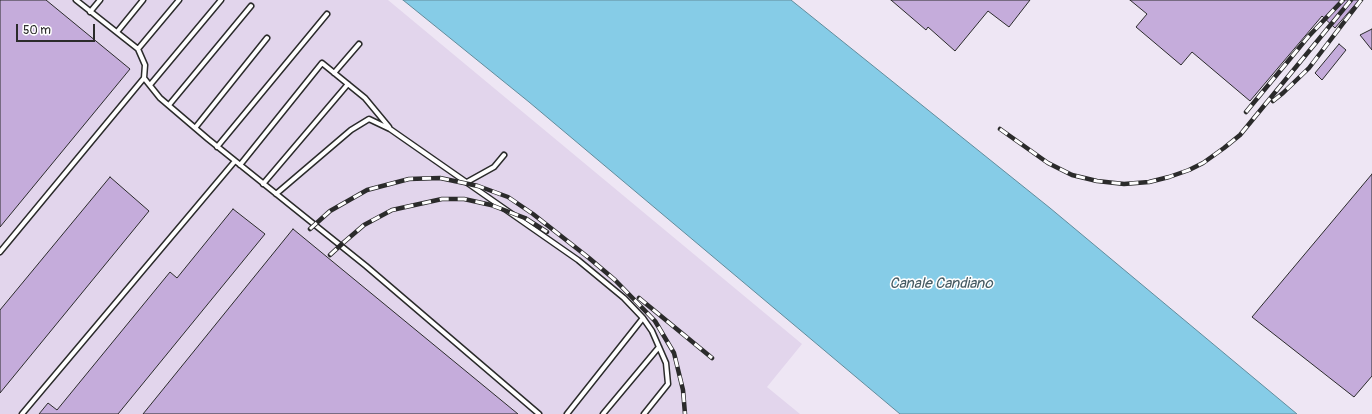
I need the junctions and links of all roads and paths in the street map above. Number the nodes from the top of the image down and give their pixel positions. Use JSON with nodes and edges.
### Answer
{"nodes":[{"id":1,"x":76,"y":0,"type":"edge"},
{"id":2,"x":100,"y":0,"type":"edge"},
{"id":3,"x":142,"y":0,"type":"edge"},
{"id":4,"x":179,"y":0,"type":"edge"},
{"id":5,"x":221,"y":0,"type":"edge"},
{"id":6,"x":251,"y":6,"type":"dead end"},
{"id":7,"x":90,"y":12,"type":"junction"},
{"id":8,"x":327,"y":14,"type":"dead end"},
{"id":9,"x":116,"y":32,"type":"junction"},
{"id":10,"x":267,"y":38,"type":"dead end"},
{"id":11,"x":359,"y":44,"type":"dead end"},
{"id":12,"x":138,"y":49,"type":"junction"},
{"id":13,"x":334,"y":73,"type":"junction"},
{"id":14,"x":144,"y":78,"type":"junction"},
{"id":15,"x":348,"y":84,"type":"junction"},
{"id":16,"x":150,"y":85,"type":"junction"},
{"id":17,"x":169,"y":105,"type":"junction"},
{"id":18,"x":195,"y":128,"type":"junction"},
{"id":19,"x":390,"y":129,"type":"junction"},
{"id":20,"x":218,"y":147,"type":"junction"},
{"id":21,"x":504,"y":155,"type":"dead end"},
{"id":22,"x":235,"y":161,"type":"junction"},
{"id":23,"x":240,"y":165,"type":"junction"},
{"id":24,"x":467,"y":182,"type":"junction"},
{"id":25,"x":263,"y":184,"type":"junction"},
{"id":26,"x":276,"y":194,"type":"junction"},
{"id":27,"x":0,"y":252,"type":"edge"},
{"id":28,"x":643,"y":318,"type":"junction"},
{"id":29,"x":658,"y":347,"type":"junction"},
{"id":30,"x":22,"y":414,"type":"edge"},
{"id":31,"x":539,"y":414,"type":"edge"},
{"id":32,"x":567,"y":414,"type":"edge"},
{"id":33,"x":603,"y":414,"type":"edge"},
{"id":34,"x":644,"y":414,"type":"edge"}],
"edges":[{"from":1,"to":7,"type":"lane"},
{"from":2,"to":7,"type":"lane"},
{"from":3,"to":9,"type":"lane"},
{"from":4,"to":12,"type":"lane"},
{"from":5,"to":16,"type":"lane"},
{"from":6,"to":17,"type":"lane"},
{"from":7,"to":9,"type":"lane"},
{"from":8,"to":20,"type":"lane"},
{"from":9,"to":12,"type":"lane"},
{"from":10,"to":18,"type":"lane"},
{"from":11,"to":13,"type":"lane"},
{"from":12,"to":14,"type":"lane"},
{"from":13,"to":15,"type":"lane"},
{"from":13,"to":23,"type":"lane"},
{"from":14,"to":16,"type":"lane"},
{"from":14,"to":27,"type":"lane"},
{"from":15,"to":19,"type":"lane"},
{"from":15,"to":25,"type":"lane"},
{"from":16,"to":17,"type":"lane"},
{"from":17,"to":18,"type":"lane"},
{"from":18,"to":20,"type":"lane"},
{"from":19,"to":24,"type":"lane"},
{"from":19,"to":26,"type":"lane"},
{"from":20,"to":22,"type":"lane"},
{"from":21,"to":24,"type":"lane"},
{"from":22,"to":23,"type":"lane"},
{"from":22,"to":30,"type":"lane"},
{"from":23,"to":25,"type":"lane"},
{"from":24,"to":28,"type":"lane"},
{"from":25,"to":26,"type":"lane"},
{"from":26,"to":31,"type":"lane"},
{"from":28,"to":29,"type":"lane"},
{"from":28,"to":32,"type":"lane"},
{"from":29,"to":33,"type":"lane"},
{"from":29,"to":34,"type":"lane"}]}
